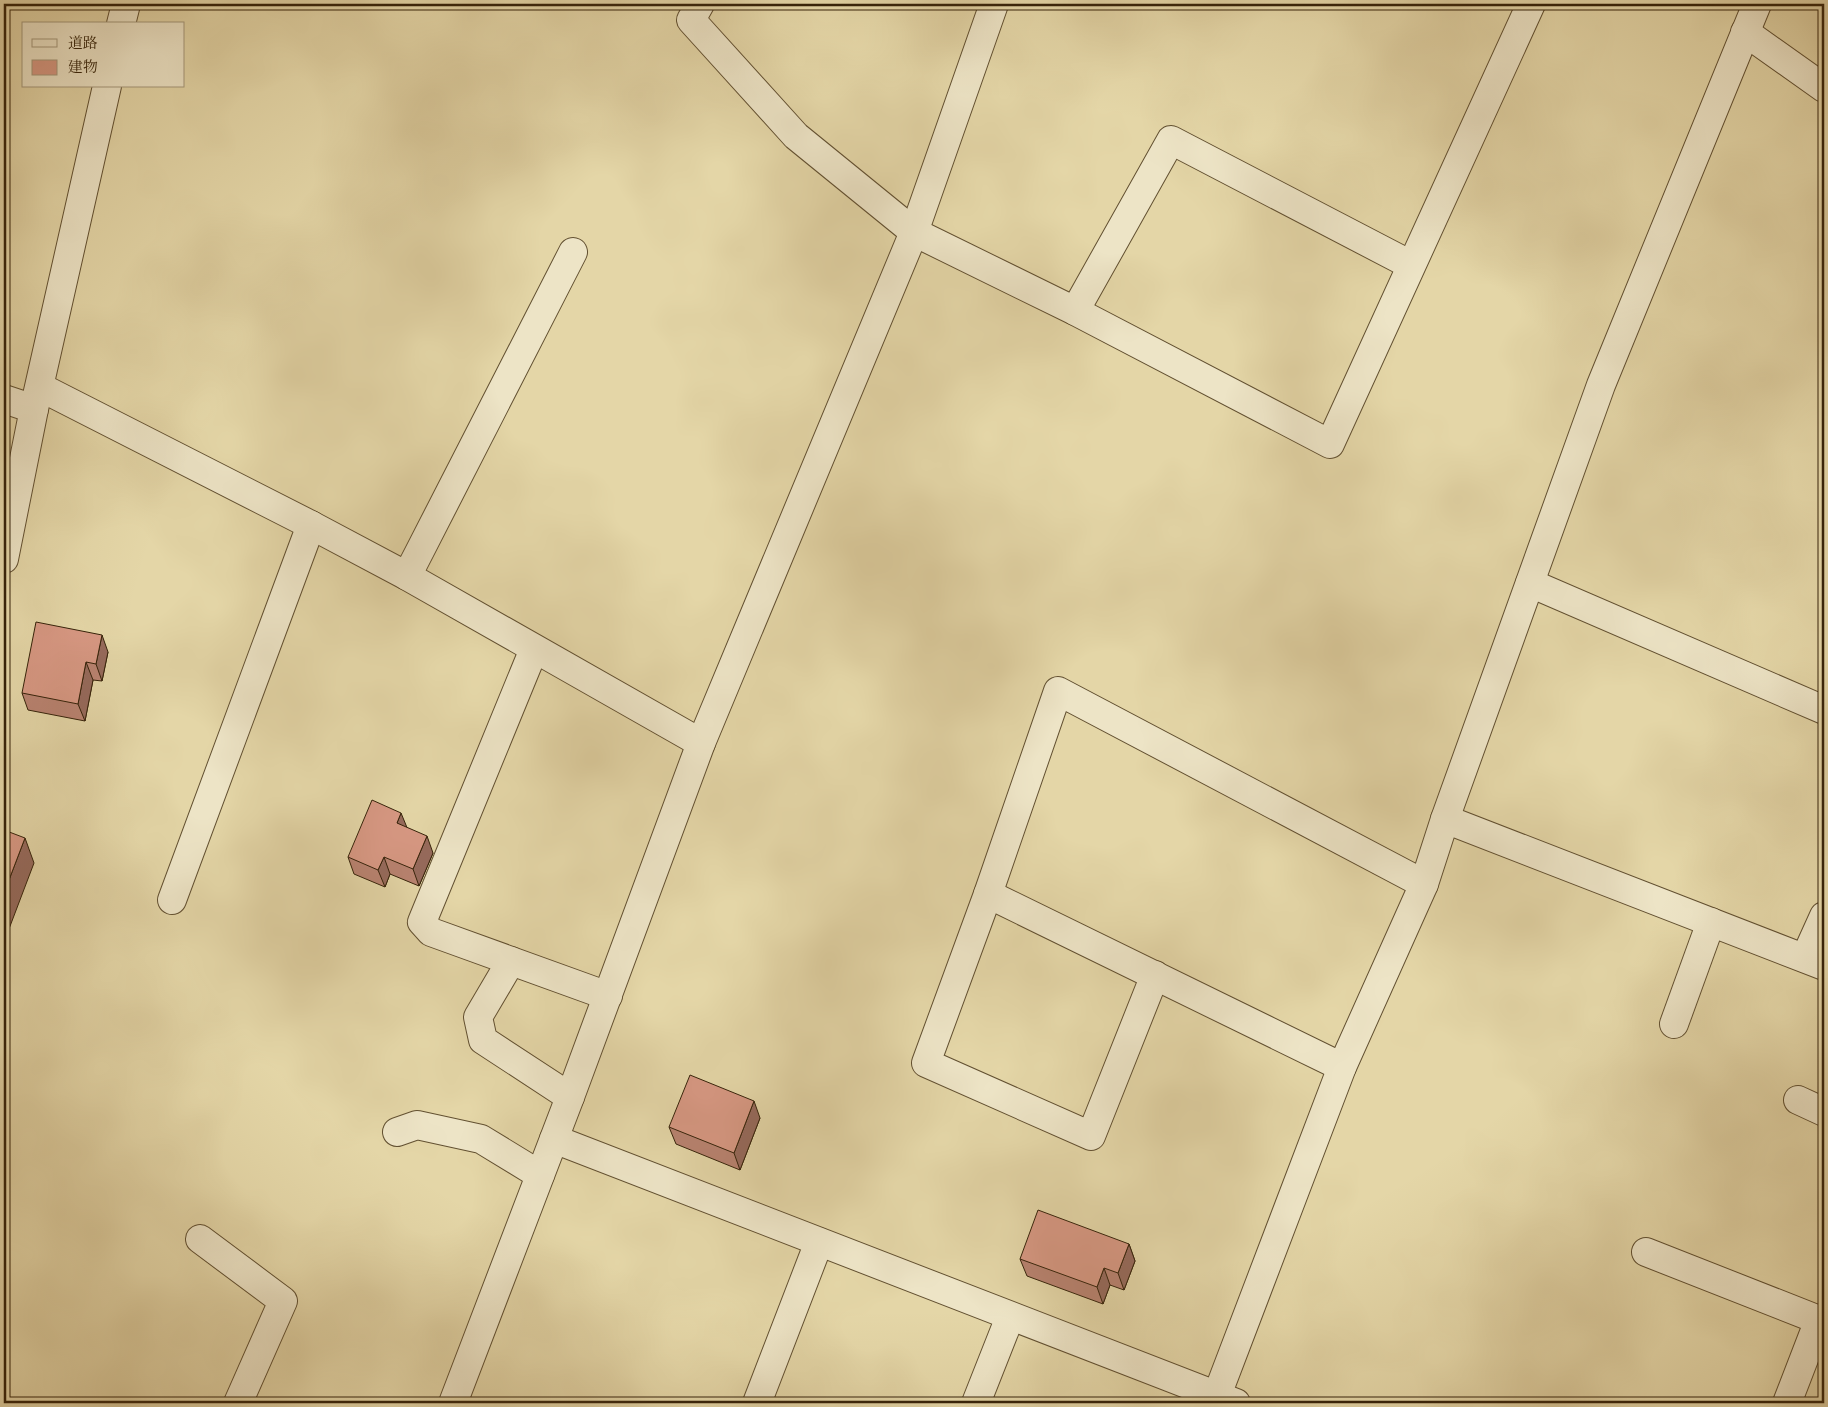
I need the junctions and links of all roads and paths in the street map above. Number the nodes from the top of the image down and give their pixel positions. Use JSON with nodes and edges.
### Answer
{"nodes":[{"id":1,"x":126,"y":4,"type":"edge"},
{"id":2,"x":700,"y":4,"type":"edge"},
{"id":3,"x":994,"y":4,"type":"edge"},
{"id":4,"x":1531,"y":4,"type":"edge"},
{"id":5,"x":1757,"y":4,"type":"edge"},
{"id":6,"x":122,"y":22,"type":"edge"},
{"id":7,"x":1745,"y":32,"type":"junction"},
{"id":8,"x":107,"y":88,"type":"edge"},
{"id":9,"x":1824,"y":88,"type":"edge"},
{"id":10,"x":914,"y":232,"type":"junction"},
{"id":11,"x":573,"y":252,"type":"dead end"},
{"id":12,"x":1411,"y":266,"type":"junction"},
{"id":13,"x":1075,"y":311,"type":"junction"},
{"id":14,"x":37,"y":398,"type":"junction"},
{"id":15,"x":4,"y":399,"type":"edge"},
{"id":16,"x":311,"y":525,"type":"junction"},
{"id":17,"x":4,"y":559,"type":"edge"},
{"id":18,"x":407,"y":576,"type":"junction"},
{"id":19,"x":1530,"y":583,"type":"junction"},
{"id":20,"x":534,"y":649,"type":"junction"},
{"id":21,"x":1824,"y":710,"type":"edge"},
{"id":22,"x":701,"y":743,"type":"junction"},
{"id":23,"x":1445,"y":819,"type":"junction"},
{"id":24,"x":1424,"y":884,"type":"junction"},
{"id":25,"x":988,"y":894,"type":"junction"},
{"id":26,"x":172,"y":900,"type":"dead end"},
{"id":27,"x":1824,"y":916,"type":"edge"},
{"id":28,"x":1711,"y":922,"type":"junction"},
{"id":29,"x":511,"y":961,"type":"junction"},
{"id":30,"x":1815,"y":962,"type":"edge"},
{"id":31,"x":1155,"y":975,"type":"junction"},
{"id":32,"x":608,"y":996,"type":"junction"},
{"id":33,"x":1674,"y":1024,"type":"dead end"},
{"id":34,"x":1342,"y":1067,"type":"junction"},
{"id":35,"x":570,"y":1096,"type":"junction"},
{"id":36,"x":1798,"y":1100,"type":"dead end"},
{"id":37,"x":1824,"y":1112,"type":"edge"},
{"id":38,"x":397,"y":1132,"type":"dead end"},
{"id":39,"x":554,"y":1138,"type":"junction"},
{"id":40,"x":540,"y":1175,"type":"junction"},
{"id":41,"x":200,"y":1239,"type":"dead end"},
{"id":42,"x":819,"y":1242,"type":"junction"},
{"id":43,"x":1646,"y":1252,"type":"dead end"},
{"id":44,"x":1010,"y":1317,"type":"junction"},
{"id":45,"x":1821,"y":1321,"type":"edge"},
{"id":46,"x":1223,"y":1401,"type":"edge"},
{"id":47,"x":238,"y":1403,"type":"edge"},
{"id":48,"x":453,"y":1403,"type":"edge"},
{"id":49,"x":758,"y":1403,"type":"edge"},
{"id":50,"x":976,"y":1403,"type":"edge"},
{"id":51,"x":1786,"y":1403,"type":"edge"}],
"edges":[{"from":1,"to":6,"type":"street"},
{"from":2,"to":10,"type":"street"},
{"from":3,"to":10,"type":"street"},
{"from":4,"to":12,"type":"street"},
{"from":5,"to":7,"type":"street"},
{"from":7,"to":9,"type":"street"},
{"from":7,"to":19,"type":"street"},
{"from":8,"to":14,"type":"street"},
{"from":10,"to":13,"type":"street"},
{"from":10,"to":22,"type":"street"},
{"from":11,"to":18,"type":"street"},
{"from":12,"to":13,"type":"street"},
{"from":12,"to":13,"type":"street"},
{"from":14,"to":15,"type":"street"},
{"from":14,"to":16,"type":"street"},
{"from":14,"to":17,"type":"street"},
{"from":16,"to":18,"type":"street"},
{"from":16,"to":26,"type":"street"},
{"from":18,"to":20,"type":"street"},
{"from":19,"to":21,"type":"street"},
{"from":19,"to":23,"type":"street"},
{"from":20,"to":22,"type":"street"},
{"from":20,"to":29,"type":"street"},
{"from":22,"to":32,"type":"street"},
{"from":23,"to":24,"type":"street"},
{"from":23,"to":28,"type":"street"},
{"from":24,"to":25,"type":"street"},
{"from":24,"to":34,"type":"street"},
{"from":25,"to":31,"type":"street"},
{"from":25,"to":31,"type":"street"},
{"from":27,"to":30,"type":"street"},
{"from":28,"to":30,"type":"street"},
{"from":28,"to":33,"type":"street"},
{"from":29,"to":32,"type":"street"},
{"from":29,"to":35,"type":"street"},
{"from":31,"to":34,"type":"street"},
{"from":32,"to":35,"type":"street"},
{"from":34,"to":46,"type":"street"},
{"from":35,"to":39,"type":"street"},
{"from":36,"to":37,"type":"street"},
{"from":38,"to":40,"type":"street"},
{"from":39,"to":40,"type":"street"},
{"from":39,"to":42,"type":"street"},
{"from":40,"to":48,"type":"street"},
{"from":41,"to":47,"type":"street"},
{"from":42,"to":44,"type":"street"},
{"from":42,"to":49,"type":"street"},
{"from":43,"to":45,"type":"street"},
{"from":44,"to":46,"type":"street"},
{"from":44,"to":50,"type":"street"},
{"from":45,"to":51,"type":"street"}]}
